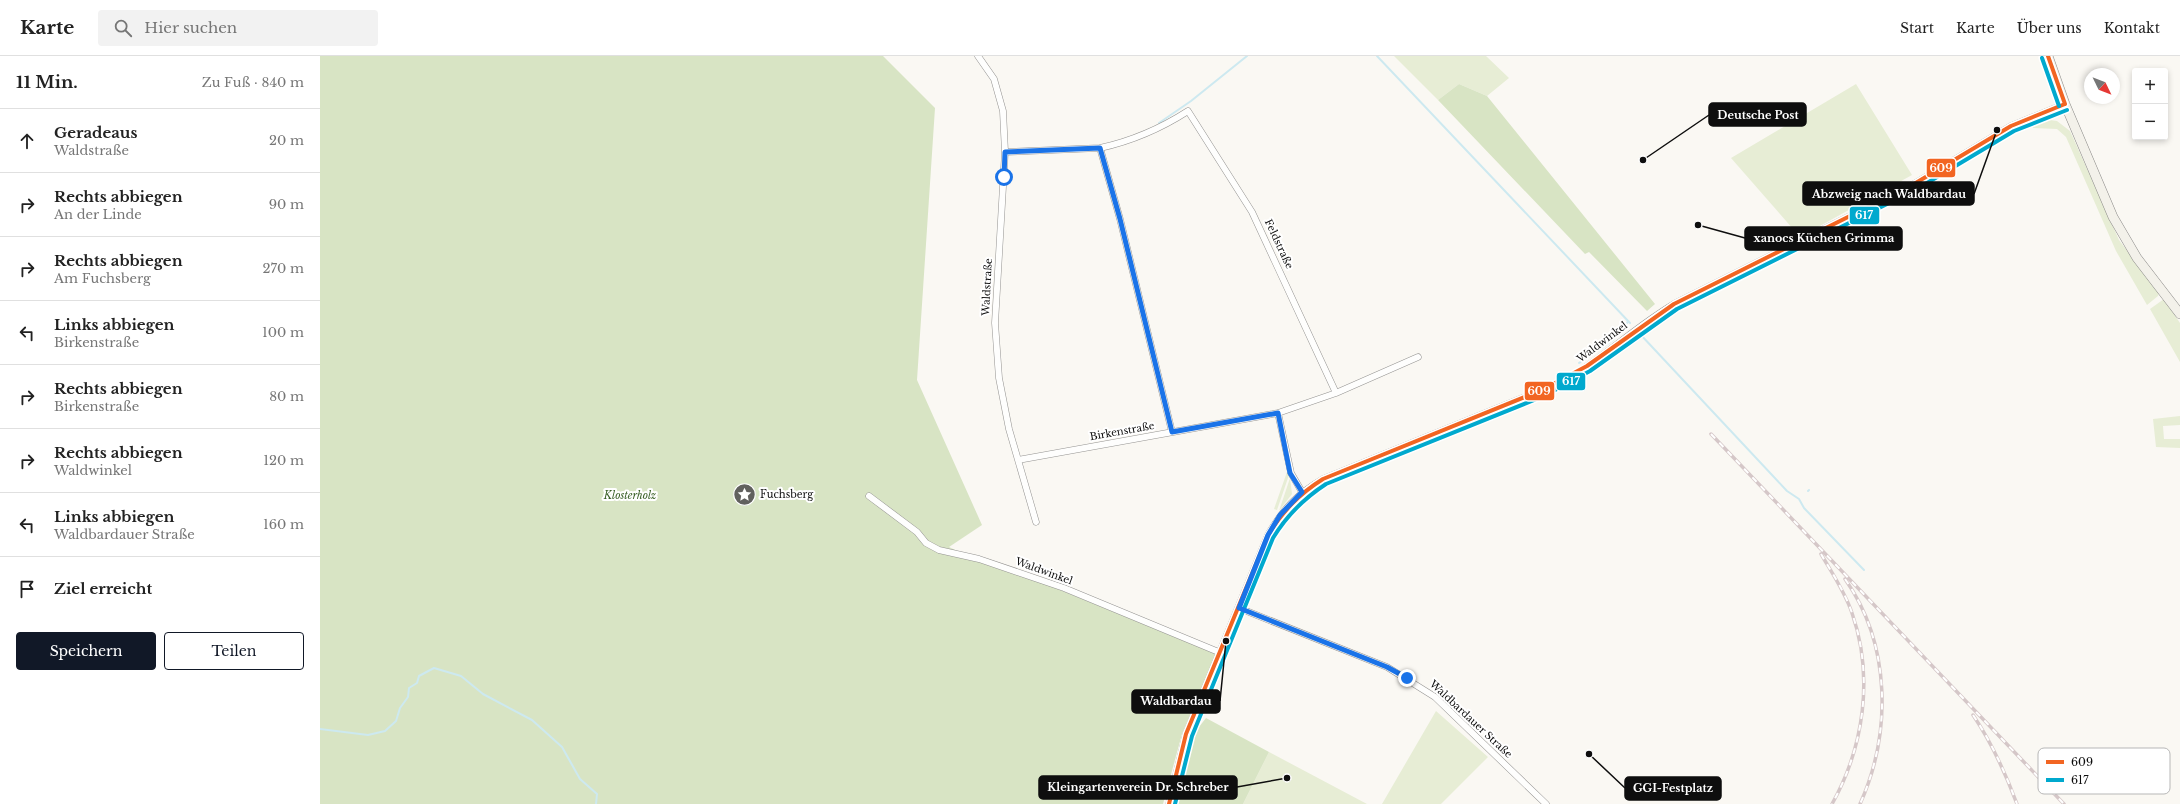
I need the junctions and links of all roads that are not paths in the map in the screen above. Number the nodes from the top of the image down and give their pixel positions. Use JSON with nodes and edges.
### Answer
{"nodes":[{"id":1,"x":978,"y":56,"type":"edge"},
{"id":2,"x":2048,"y":56,"type":"edge"},
{"id":3,"x":2066,"y":104,"type":"junction"},
{"id":4,"x":1100,"y":148,"type":"junction"},
{"id":5,"x":1005,"y":152,"type":"junction"},
{"id":6,"x":2180,"y":314,"type":"edge"},
{"id":7,"x":1418,"y":357,"type":"dead end"},
{"id":8,"x":1336,"y":393,"type":"junction"},
{"id":9,"x":1278,"y":413,"type":"junction"},
{"id":10,"x":1172,"y":432,"type":"junction"},
{"id":11,"x":1018,"y":460,"type":"junction"},
{"id":12,"x":1302,"y":492,"type":"junction"},
{"id":13,"x":869,"y":496,"type":"dead end"},
{"id":14,"x":1036,"y":522,"type":"dead end"},
{"id":15,"x":1239,"y":608,"type":"junction"},
{"id":16,"x":1221,"y":653,"type":"junction"},
{"id":17,"x":1169,"y":804,"type":"edge"},
{"id":18,"x":1546,"y":804,"type":"edge"}],
"edges":[{"from":1,"to":5,"type":"street","name":"Waldstraße"},
{"from":2,"to":3,"type":"main road"},
{"from":3,"to":6,"type":"main road"},
{"from":3,"to":12,"type":"street","name":"Waldwinkel"},
{"from":4,"to":5,"type":"street"},
{"from":4,"to":8,"type":"street","name":"Feldstraße"},
{"from":4,"to":10,"type":"street"},
{"from":5,"to":11,"type":"street","name":"Waldstraße"},
{"from":7,"to":8,"type":"street","name":"Birkenstraße"},
{"from":8,"to":9,"type":"street","name":"Birkenstraße"},
{"from":9,"to":10,"type":"street","name":"Birkenstraße"},
{"from":9,"to":12,"type":"street"},
{"from":10,"to":11,"type":"street","name":"Birkenstraße"},
{"from":11,"to":14,"type":"street","name":"Waldstraße"},
{"from":12,"to":15,"type":"street","name":"Waldwinkel"},
{"from":13,"to":16,"type":"street","name":"Waldwinkel"},
{"from":15,"to":16,"type":"street","name":"Waldwinkel"},
{"from":15,"to":18,"type":"street","name":"Waldbardauer Straße"},
{"from":16,"to":17,"type":"street","name":"Waldwinkel"}]}
